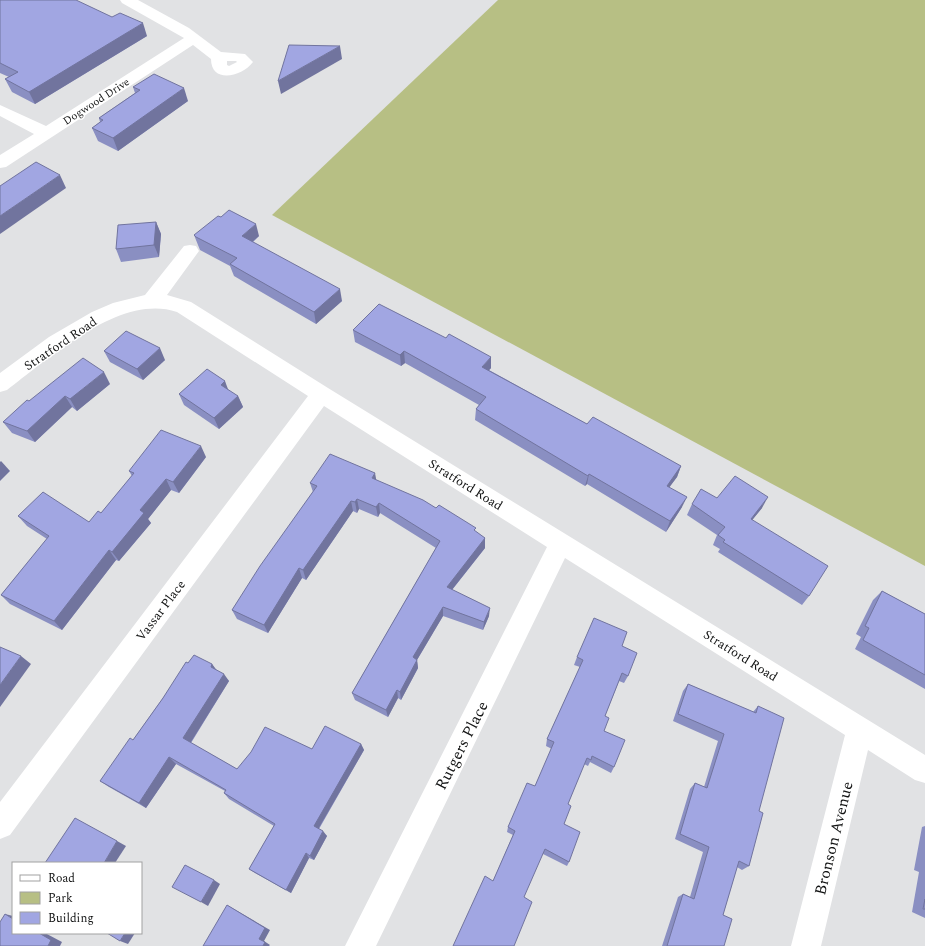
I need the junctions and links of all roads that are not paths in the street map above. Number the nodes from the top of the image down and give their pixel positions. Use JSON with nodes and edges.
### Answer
{"nodes":[{"id":1,"x":127,"y":0,"type":"edge"},
{"id":2,"x":193,"y":39,"type":"junction"},
{"id":3,"x":219,"y":58,"type":"dead end"},
{"id":4,"x":0,"y":110,"type":"edge"},
{"id":5,"x":46,"y":133,"type":"junction"},
{"id":6,"x":0,"y":163,"type":"edge"},
{"id":7,"x":190,"y":251,"type":"dead end"},
{"id":8,"x":151,"y":301,"type":"junction"},
{"id":9,"x":0,"y":384,"type":"edge"},
{"id":10,"x":320,"y":394,"type":"junction"},
{"id":11,"x":561,"y":543,"type":"junction"},
{"id":12,"x":860,"y":730,"type":"junction"},
{"id":13,"x":925,"y":770,"type":"edge"},
{"id":14,"x":0,"y":825,"type":"edge"},
{"id":15,"x":360,"y":946,"type":"edge"},
{"id":16,"x":806,"y":946,"type":"edge"}],
"edges":[{"from":1,"to":2,"type":"street"},
{"from":2,"to":3,"type":"street"},
{"from":2,"to":5,"type":"street","name":"Dogwood Drive"},
{"from":4,"to":5,"type":"street"},
{"from":5,"to":6,"type":"street","name":"Dogwood Drive"},
{"from":7,"to":8,"type":"street"},
{"from":8,"to":9,"type":"street","name":"Stratford Road"},
{"from":8,"to":10,"type":"street","name":"Stratford Road"},
{"from":10,"to":11,"type":"street","name":"Stratford Road"},
{"from":10,"to":14,"type":"street","name":"Vassar Place"},
{"from":11,"to":12,"type":"street","name":"Stratford Road"},
{"from":11,"to":15,"type":"street","name":"Rutgers Place"},
{"from":12,"to":13,"type":"street","name":"Stratford Road"},
{"from":12,"to":16,"type":"street","name":"Bronson Avenue"}]}
